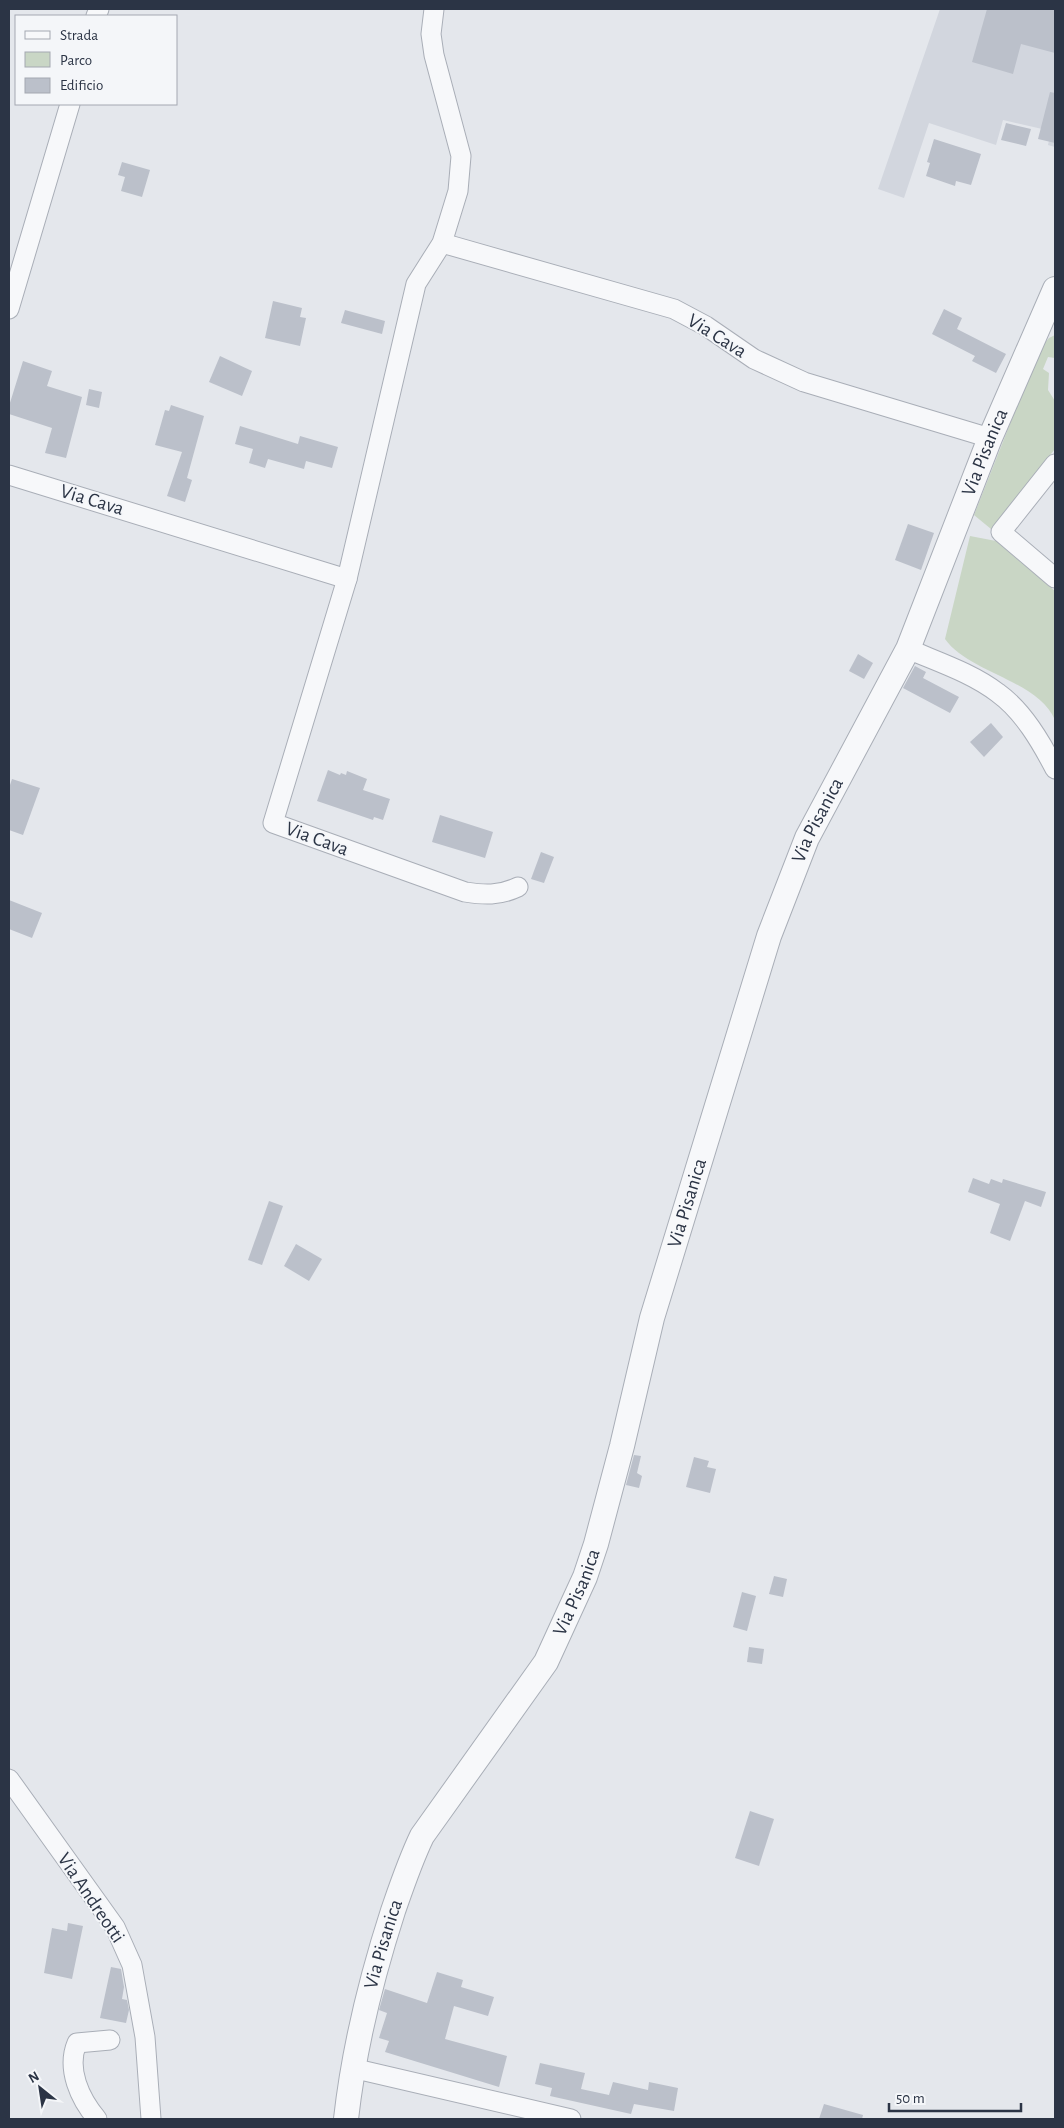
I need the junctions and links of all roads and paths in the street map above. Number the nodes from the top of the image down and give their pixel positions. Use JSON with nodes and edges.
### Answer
{"nodes":[{"id":1,"x":434,"y":9,"type":"edge"},
{"id":2,"x":70,"y":105,"type":"edge"},
{"id":3,"x":442,"y":243,"type":"junction"},
{"id":4,"x":1055,"y":289,"type":"edge"},
{"id":5,"x":9,"y":308,"type":"edge"},
{"id":6,"x":1050,"y":315,"type":"edge"},
{"id":7,"x":990,"y":438,"type":"junction"},
{"id":8,"x":1055,"y":464,"type":"edge"},
{"id":9,"x":9,"y":474,"type":"edge"},
{"id":10,"x":1055,"y":578,"type":"edge"},
{"id":11,"x":347,"y":579,"type":"junction"},
{"id":12,"x":908,"y":649,"type":"junction"},
{"id":13,"x":1055,"y":769,"type":"edge"},
{"id":14,"x":518,"y":887,"type":"dead end"},
{"id":15,"x":9,"y":1779,"type":"edge"},
{"id":16,"x":110,"y":2040,"type":"dead end"},
{"id":17,"x":352,"y":2068,"type":"junction"},
{"id":18,"x":97,"y":2119,"type":"edge"},
{"id":19,"x":151,"y":2119,"type":"edge"},
{"id":20,"x":346,"y":2119,"type":"edge"},
{"id":21,"x":571,"y":2119,"type":"edge"}],
"edges":[{"from":1,"to":3,"type":"street","name":"Via Cava"},
{"from":2,"to":5,"type":"street"},
{"from":3,"to":7,"type":"street","name":"Via Cava"},
{"from":3,"to":11,"type":"street","name":"Via Cava"},
{"from":4,"to":6,"type":"street","name":"Via Pisanica"},
{"from":6,"to":7,"type":"street","name":"Via Pisanica"},
{"from":7,"to":12,"type":"street","name":"Via Pisanica"},
{"from":8,"to":10,"type":"street"},
{"from":9,"to":11,"type":"street","name":"Via Cava"},
{"from":11,"to":14,"type":"street","name":"Via Cava"},
{"from":12,"to":13,"type":"street"},
{"from":12,"to":17,"type":"street","name":"Via Pisanica"},
{"from":15,"to":19,"type":"street","name":"Via Andreotti"},
{"from":16,"to":18,"type":"street"},
{"from":17,"to":20,"type":"street","name":"Via Pisanica"},
{"from":17,"to":21,"type":"street"}]}
